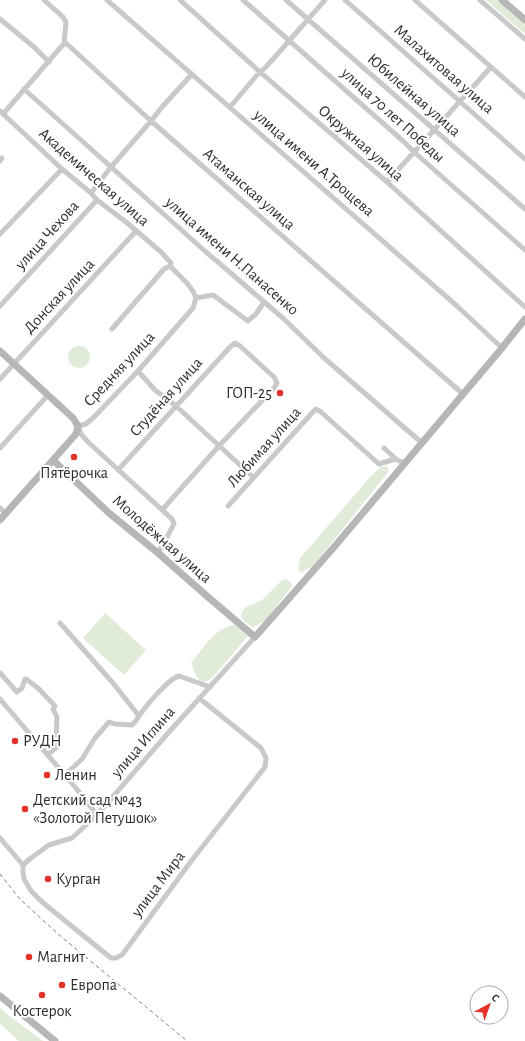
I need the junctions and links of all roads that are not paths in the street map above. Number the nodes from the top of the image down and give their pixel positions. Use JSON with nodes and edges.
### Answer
{"nodes":[{"id":1,"x":44,"y":0,"type":"edge"},
{"id":2,"x":107,"y":0,"type":"edge"},
{"id":3,"x":180,"y":0,"type":"edge"},
{"id":4,"x":243,"y":0,"type":"edge"},
{"id":5,"x":286,"y":0,"type":"edge"},
{"id":6,"x":325,"y":0,"type":"edge"},
{"id":7,"x":345,"y":0,"type":"edge"},
{"id":8,"x":415,"y":0,"type":"edge"},
{"id":9,"x":480,"y":0,"type":"edge"},
{"id":10,"x":502,"y":0,"type":"edge"},
{"id":11,"x":0,"y":19,"type":"edge"},
{"id":12,"x":308,"y":19,"type":"junction"},
{"id":13,"x":525,"y":20,"type":"edge"},
{"id":14,"x":525,"y":39,"type":"edge"},
{"id":15,"x":289,"y":40,"type":"junction"},
{"id":16,"x":64,"y":44,"type":"junction"},
{"id":17,"x":49,"y":62,"type":"junction"},
{"id":18,"x":491,"y":67,"type":"junction"},
{"id":19,"x":260,"y":72,"type":"junction"},
{"id":20,"x":192,"y":74,"type":"junction"},
{"id":21,"x":24,"y":89,"type":"junction"},
{"id":22,"x":525,"y":97,"type":"edge"},
{"id":23,"x":460,"y":101,"type":"junction"},
{"id":24,"x":230,"y":107,"type":"junction"},
{"id":25,"x":2,"y":112,"type":"edge"},
{"id":26,"x":151,"y":121,"type":"junction"},
{"id":27,"x":435,"y":130,"type":"junction"},
{"id":28,"x":414,"y":152,"type":"junction"},
{"id":29,"x":525,"y":159,"type":"edge"},
{"id":30,"x":111,"y":167,"type":"junction"},
{"id":31,"x":62,"y":169,"type":"junction"},
{"id":32,"x":387,"y":182,"type":"junction"},
{"id":33,"x":91,"y":193,"type":"junction"},
{"id":34,"x":97,"y":200,"type":"junction"},
{"id":35,"x":525,"y":209,"type":"edge"},
{"id":36,"x":136,"y":231,"type":"junction"},
{"id":37,"x":0,"y":234,"type":"edge"},
{"id":38,"x":525,"y":250,"type":"edge"},
{"id":39,"x":170,"y":265,"type":"junction"},
{"id":40,"x":196,"y":298,"type":"junction"},
{"id":41,"x":264,"y":302,"type":"junction"},
{"id":42,"x":0,"y":306,"type":"edge"},
{"id":43,"x":525,"y":307,"type":"edge"},
{"id":44,"x":525,"y":319,"type":"edge"},
{"id":45,"x":112,"y":329,"type":"dead end"},
{"id":46,"x":502,"y":348,"type":"junction"},
{"id":47,"x":0,"y":351,"type":"edge"},
{"id":48,"x":14,"y":364,"type":"junction"},
{"id":49,"x":138,"y":371,"type":"junction"},
{"id":50,"x":0,"y":379,"type":"edge"},
{"id":51,"x":463,"y":394,"type":"junction"},
{"id":52,"x":48,"y":395,"type":"junction"},
{"id":53,"x":176,"y":406,"type":"junction"},
{"id":54,"x":78,"y":426,"type":"junction"},
{"id":55,"x":422,"y":443,"type":"junction"},
{"id":56,"x":219,"y":446,"type":"junction"},
{"id":57,"x":0,"y":448,"type":"edge"},
{"id":58,"x":384,"y":448,"type":"dead end"},
{"id":59,"x":395,"y":459,"type":"junction"},
{"id":60,"x":53,"y":460,"type":"junction"},
{"id":61,"x":405,"y":463,"type":"junction"},
{"id":62,"x":118,"y":470,"type":"junction"},
{"id":63,"x":254,"y":477,"type":"junction"},
{"id":64,"x":228,"y":506,"type":"dead end"},
{"id":65,"x":162,"y":510,"type":"junction"},
{"id":66,"x":3,"y":511,"type":"edge"},
{"id":67,"x":0,"y":520,"type":"edge"},
{"id":68,"x":158,"y":553,"type":"junction"},
{"id":69,"x":60,"y":623,"type":"dead end"},
{"id":70,"x":255,"y":637,"type":"junction"},
{"id":71,"x":0,"y":673,"type":"edge"},
{"id":72,"x":210,"y":687,"type":"junction"},
{"id":73,"x":199,"y":698,"type":"junction"},
{"id":74,"x":0,"y":699,"type":"edge"},
{"id":75,"x":139,"y":716,"type":"junction"},
{"id":76,"x":47,"y":754,"type":"junction"},
{"id":77,"x":65,"y":775,"type":"junction"},
{"id":78,"x":97,"y":815,"type":"junction"},
{"id":79,"x":0,"y":838,"type":"edge"},
{"id":80,"x":23,"y":865,"type":"junction"},
{"id":81,"x":0,"y":996,"type":"edge"},
{"id":82,"x":55,"y":1041,"type":"edge"}],
"edges":[{"from":1,"to":16,"type":"street"},
{"from":2,"to":20,"type":"street","name":"улица имени А.Трощева"},
{"from":3,"to":19,"type":"street","name":"Окружная улица"},
{"from":4,"to":15,"type":"street","name":"улица 70 лет Победы"},
{"from":5,"to":12,"type":"street","name":"Юбилейная улица"},
{"from":6,"to":12,"type":"street"},
{"from":7,"to":23,"type":"street","name":"Малахитовая улица"},
{"from":8,"to":18,"type":"street"},
{"from":9,"to":14,"type":"street"},
{"from":10,"to":13,"type":"street"},
{"from":11,"to":17,"type":"street"},
{"from":12,"to":15,"type":"street"},
{"from":12,"to":27,"type":"street","name":"Юбилейная улица"},
{"from":15,"to":19,"type":"street"},
{"from":15,"to":28,"type":"street","name":"улица 70 лет Победы"},
{"from":16,"to":17,"type":"street"},
{"from":16,"to":26,"type":"street","name":"Атаманская улица"},
{"from":17,"to":21,"type":"street"},
{"from":18,"to":22,"type":"street"},
{"from":18,"to":23,"type":"street"},
{"from":19,"to":24,"type":"street"},
{"from":19,"to":32,"type":"street","name":"Окружная улица"},
{"from":20,"to":24,"type":"street","name":"улица имени А.Трощева"},
{"from":20,"to":26,"type":"street"},
{"from":21,"to":25,"type":"street"},
{"from":21,"to":30,"type":"street","name":"улица имени Н.Панасенко"},
{"from":23,"to":27,"type":"street"},
{"from":23,"to":29,"type":"street","name":"Малахитовая улица"},
{"from":24,"to":46,"type":"street","name":"улица имени А.Трощева"},
{"from":25,"to":31,"type":"street","name":"Академическая улица"},
{"from":26,"to":30,"type":"street"},
{"from":26,"to":51,"type":"street","name":"Атаманская улица"},
{"from":27,"to":28,"type":"street"},
{"from":27,"to":35,"type":"street","name":"Юбилейная улица"},
{"from":28,"to":32,"type":"street"},
{"from":28,"to":38,"type":"street","name":"улица 70 лет Победы"},
{"from":30,"to":33,"type":"street"},
{"from":30,"to":41,"type":"street","name":"улица имени Н.Панасенко"},
{"from":31,"to":33,"type":"street","name":"Академическая улица"},
{"from":31,"to":37,"type":"street"},
{"from":32,"to":43,"type":"street","name":"Окружная улица"},
{"from":33,"to":34,"type":"street","name":"Академическая улица"},
{"from":34,"to":36,"type":"street","name":"Академическая улица"},
{"from":34,"to":42,"type":"street","name":"улица Чехова"},
{"from":36,"to":39,"type":"street","name":"Академическая улица"},
{"from":36,"to":48,"type":"street","name":"Донская улица"},
{"from":39,"to":40,"type":"street","name":"Академическая улица"},
{"from":39,"to":45,"type":"street"},
{"from":40,"to":41,"type":"street"},
{"from":40,"to":49,"type":"street","name":"Средняя улица"},
{"from":41,"to":55,"type":"street","name":"улица имени Н.Панасенко"},
{"from":44,"to":46,"type":"street"},
{"from":46,"to":51,"type":"street"},
{"from":47,"to":48,"type":"street"},
{"from":48,"to":50,"type":"street","name":"Донская улица"},
{"from":48,"to":52,"type":"street"},
{"from":49,"to":53,"type":"street"},
{"from":49,"to":54,"type":"street","name":"Средняя улица"},
{"from":51,"to":55,"type":"street"},
{"from":52,"to":54,"type":"street"},
{"from":52,"to":57,"type":"street"},
{"from":53,"to":56,"type":"street"},
{"from":53,"to":56,"type":"street","name":"Студёная улица"},
{"from":53,"to":62,"type":"street","name":"Студёная улица"},
{"from":54,"to":60,"type":"street","name":"Средняя улица"},
{"from":54,"to":62,"type":"street"},
{"from":55,"to":61,"type":"street"},
{"from":56,"to":63,"type":"street"},
{"from":56,"to":65,"type":"street"},
{"from":58,"to":59,"type":"street"},
{"from":59,"to":61,"type":"street"},
{"from":59,"to":63,"type":"street","name":"Любимая улица"},
{"from":60,"to":66,"type":"street","name":"Средняя улица"},
{"from":60,"to":68,"type":"street","name":"Молодёжная улица"},
{"from":61,"to":70,"type":"street"},
{"from":62,"to":65,"type":"street"},
{"from":63,"to":64,"type":"street","name":"Любимая улица"},
{"from":65,"to":68,"type":"street"},
{"from":66,"to":67,"type":"street","name":"Средняя улица"},
{"from":68,"to":70,"type":"street","name":"Молодёжная улица"},
{"from":69,"to":75,"type":"street"},
{"from":70,"to":72,"type":"street","name":"улица Иглина"},
{"from":71,"to":76,"type":"street"},
{"from":72,"to":73,"type":"street","name":"улица Иглина"},
{"from":72,"to":75,"type":"street"},
{"from":73,"to":78,"type":"street","name":"улица Иглина"},
{"from":73,"to":80,"type":"street","name":"улица Мира"},
{"from":74,"to":76,"type":"street"},
{"from":75,"to":77,"type":"street"},
{"from":76,"to":77,"type":"street"},
{"from":77,"to":78,"type":"street"},
{"from":78,"to":80,"type":"street","name":"улица Иглина"},
{"from":79,"to":80,"type":"street","name":"улица Мира"},
{"from":81,"to":82,"type":"street"}]}
